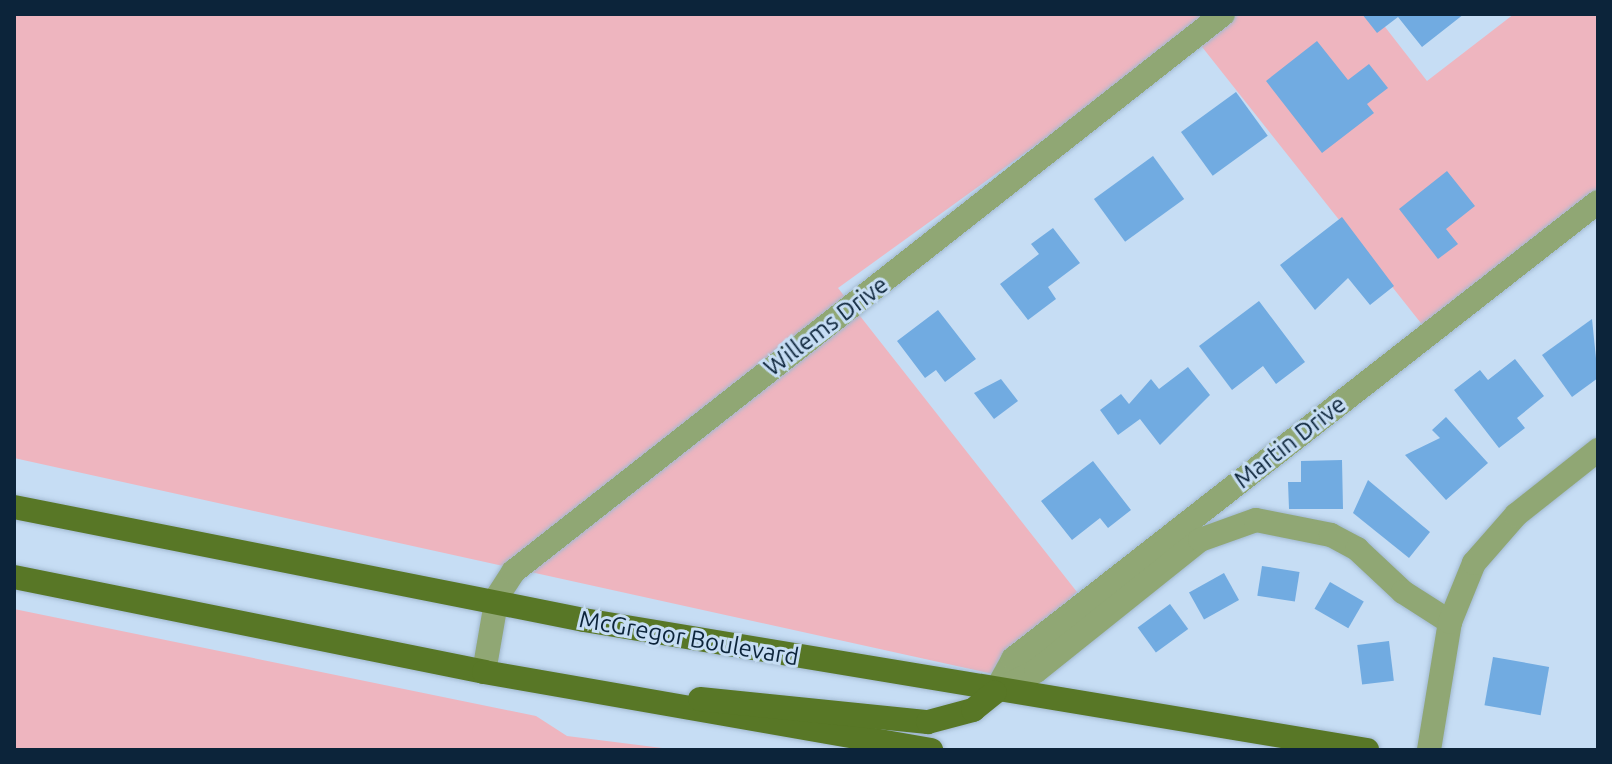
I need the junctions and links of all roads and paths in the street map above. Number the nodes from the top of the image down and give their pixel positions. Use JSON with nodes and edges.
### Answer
{"nodes":[{"id":1,"x":1223,"y":14,"type":"edge"},
{"id":2,"x":1598,"y":202,"type":"edge"},
{"id":3,"x":1598,"y":450,"type":"edge"},
{"id":4,"x":14,"y":507,"type":"edge"},
{"id":5,"x":14,"y":577,"type":"edge"},
{"id":6,"x":495,"y":603,"type":"junction"},
{"id":7,"x":1450,"y":622,"type":"junction"},
{"id":8,"x":484,"y":672,"type":"junction"},
{"id":9,"x":995,"y":692,"type":"junction"},
{"id":10,"x":675,"y":705,"type":"junction"},
{"id":11,"x":931,"y":750,"type":"edge"},
{"id":12,"x":1367,"y":750,"type":"edge"},
{"id":13,"x":1429,"y":750,"type":"edge"}],
"edges":[{"from":1,"to":6,"type":"street","name":"Willems Drive"},
{"from":2,"to":9,"type":"street","name":"Martin Drive"},
{"from":3,"to":7,"type":"street"},
{"from":4,"to":6,"type":"main road","name":"McGregor Boulevard"},
{"from":5,"to":8,"type":"main road"},
{"from":6,"to":8,"type":"street","name":"Willems Drive"},
{"from":6,"to":9,"type":"main road","name":"McGregor Boulevard"},
{"from":7,"to":9,"type":"street"},
{"from":7,"to":13,"type":"street"},
{"from":8,"to":10,"type":"main road"},
{"from":9,"to":10,"type":"main road"},
{"from":9,"to":12,"type":"main road","name":"McGregor Boulevard"},
{"from":10,"to":11,"type":"main road"}]}
